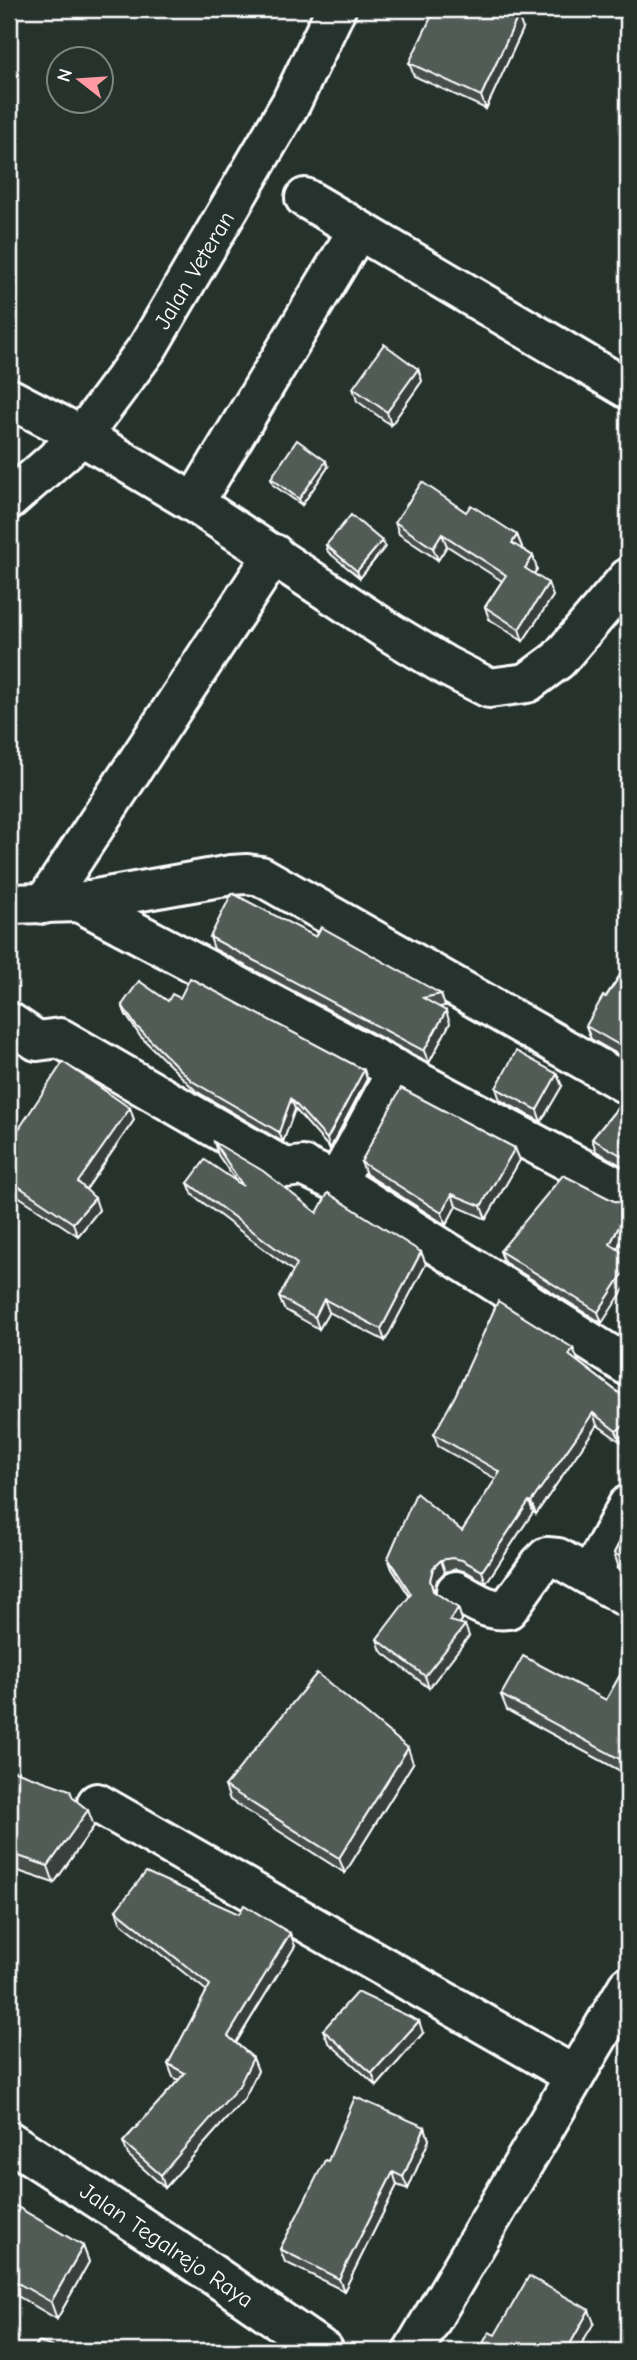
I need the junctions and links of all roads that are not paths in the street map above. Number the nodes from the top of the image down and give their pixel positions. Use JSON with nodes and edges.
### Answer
{"nodes":[{"id":1,"x":336,"y":9,"type":"edge"},
{"id":2,"x":305,"y":198,"type":"dead end"},
{"id":3,"x":358,"y":230,"type":"junction"},
{"id":4,"x":628,"y":389,"type":"edge"},
{"id":5,"x":9,"y":398,"type":"edge"},
{"id":6,"x":82,"y":436,"type":"junction"},
{"id":7,"x":9,"y":500,"type":"edge"},
{"id":8,"x":194,"y":503,"type":"junction"},
{"id":9,"x":274,"y":554,"type":"junction"},
{"id":10,"x":628,"y":578,"type":"edge"},
{"id":11,"x":44,"y":903,"type":"edge"},
{"id":12,"x":9,"y":1021,"type":"edge"},
{"id":13,"x":397,"y":1070,"type":"junction"},
{"id":14,"x":628,"y":1085,"type":"edge"},
{"id":15,"x":337,"y":1182,"type":"junction"},
{"id":16,"x":628,"y":1193,"type":"edge"},
{"id":17,"x":628,"y":1366,"type":"edge"},
{"id":18,"x":628,"y":1505,"type":"edge"},
{"id":19,"x":591,"y":1574,"type":"junction"},
{"id":20,"x":456,"y":1591,"type":"dead end"},
{"id":21,"x":628,"y":1598,"type":"edge"},
{"id":22,"x":97,"y":1803,"type":"dead end"},
{"id":23,"x":628,"y":1986,"type":"edge"},
{"id":24,"x":575,"y":2076,"type":"junction"},
{"id":25,"x":9,"y":2141,"type":"edge"},
{"id":26,"x":324,"y":2351,"type":"edge"},
{"id":27,"x":413,"y":2351,"type":"edge"}],
"edges":[{"from":1,"to":6,"type":"street","name":"Jalan Veteran"},
{"from":2,"to":3,"type":"street"},
{"from":3,"to":4,"type":"street"},
{"from":3,"to":8,"type":"street"},
{"from":5,"to":6,"type":"street"},
{"from":6,"to":7,"type":"street","name":"Jalan Veteran"},
{"from":6,"to":8,"type":"street"},
{"from":8,"to":9,"type":"street"},
{"from":9,"to":10,"type":"street"},
{"from":9,"to":11,"type":"street"},
{"from":11,"to":13,"type":"street"},
{"from":11,"to":14,"type":"street"},
{"from":12,"to":15,"type":"street"},
{"from":13,"to":15,"type":"street"},
{"from":13,"to":16,"type":"street"},
{"from":15,"to":17,"type":"street"},
{"from":18,"to":19,"type":"street"},
{"from":19,"to":20,"type":"street"},
{"from":19,"to":21,"type":"street"},
{"from":22,"to":24,"type":"street"},
{"from":23,"to":24,"type":"street"},
{"from":24,"to":27,"type":"street"},
{"from":25,"to":26,"type":"street","name":"Jalan Tegalrejo Raya"}]}
